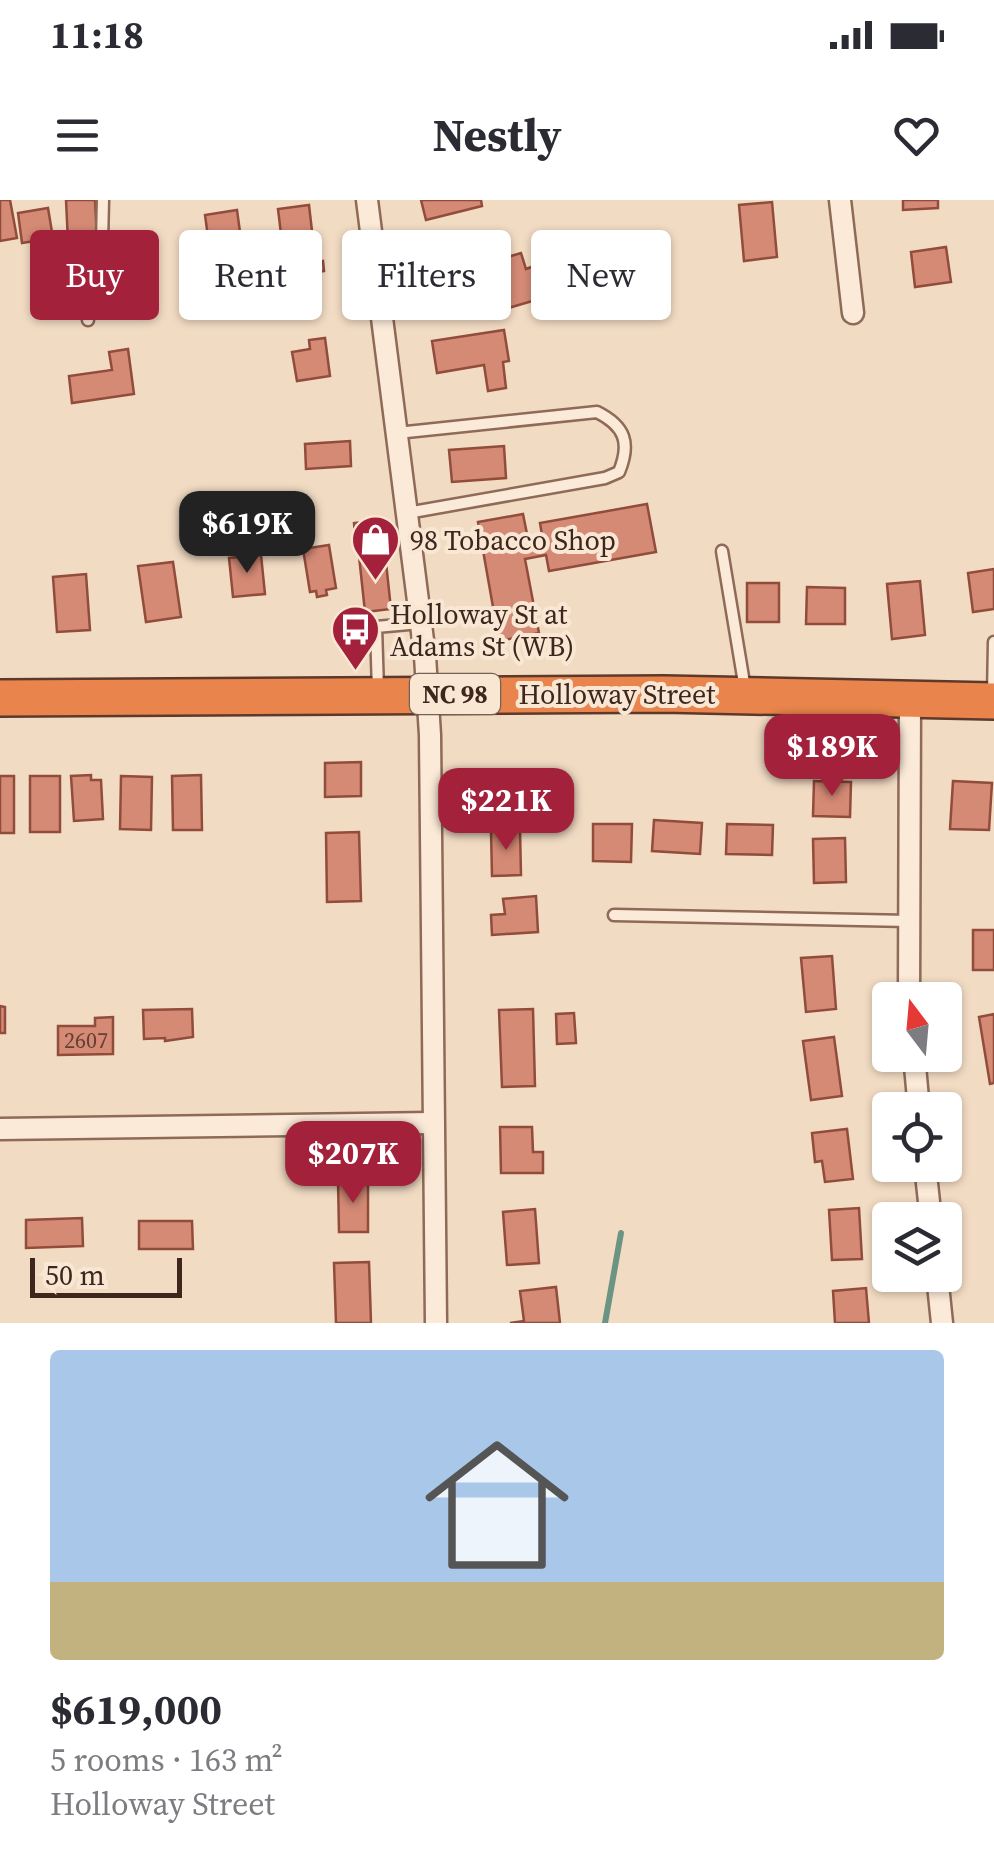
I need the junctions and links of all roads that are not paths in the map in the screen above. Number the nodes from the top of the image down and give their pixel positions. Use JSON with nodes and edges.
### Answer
{"nodes":[{"id":1,"x":103,"y":200,"type":"edge"},
{"id":2,"x":366,"y":200,"type":"edge"},
{"id":3,"x":840,"y":200,"type":"edge"},
{"id":4,"x":102,"y":230,"type":"edge"},
{"id":5,"x":853,"y":313,"type":"dead end"},
{"id":6,"x":396,"y":434,"type":"junction"},
{"id":7,"x":406,"y":513,"type":"junction"},
{"id":8,"x":722,"y":550,"type":"dead end"},
{"id":9,"x":421,"y":623,"type":"junction"},
{"id":10,"x":994,"y":642,"type":"edge"},
{"id":11,"x":378,"y":693,"type":"junction"},
{"id":12,"x":428,"y":694,"type":"junction"},
{"id":13,"x":746,"y":695,"type":"junction"},
{"id":14,"x":0,"y":698,"type":"edge"},
{"id":15,"x":910,"y":698,"type":"junction"},
{"id":16,"x":994,"y":701,"type":"edge"},
{"id":17,"x":614,"y":915,"type":"dead end"},
{"id":18,"x":910,"y":920,"type":"junction"},
{"id":19,"x":909,"y":982,"type":"edge"},
{"id":20,"x":432,"y":1123,"type":"junction"},
{"id":21,"x":0,"y":1129,"type":"edge"},
{"id":22,"x":939,"y":1292,"type":"edge"},
{"id":23,"x":436,"y":1323,"type":"edge"},
{"id":24,"x":942,"y":1323,"type":"edge"}],
"edges":[{"from":1,"to":4,"type":"lane"},
{"from":2,"to":6,"type":"street"},
{"from":3,"to":5,"type":"street"},
{"from":6,"to":7,"type":"street"},
{"from":6,"to":7,"type":"lane"},
{"from":7,"to":9,"type":"street"},
{"from":8,"to":13,"type":"lane"},
{"from":9,"to":11,"type":"lane"},
{"from":9,"to":12,"type":"street"},
{"from":10,"to":16,"type":"lane"},
{"from":11,"to":12,"type":"highway","name":"Holloway Street","number":"NC 98"},
{"from":11,"to":14,"type":"highway","name":"Holloway Street","number":"NC 98"},
{"from":12,"to":13,"type":"highway","name":"Holloway Street","number":"NC 98"},
{"from":12,"to":20,"type":"street"},
{"from":13,"to":15,"type":"highway","name":"Holloway Street","number":"NC 98"},
{"from":15,"to":16,"type":"highway","name":"Holloway Street","number":"NC 98"},
{"from":15,"to":18,"type":"street"},
{"from":17,"to":18,"type":"lane"},
{"from":18,"to":19,"type":"street"},
{"from":20,"to":21,"type":"street"},
{"from":20,"to":23,"type":"street"},
{"from":22,"to":24,"type":"street"}]}
